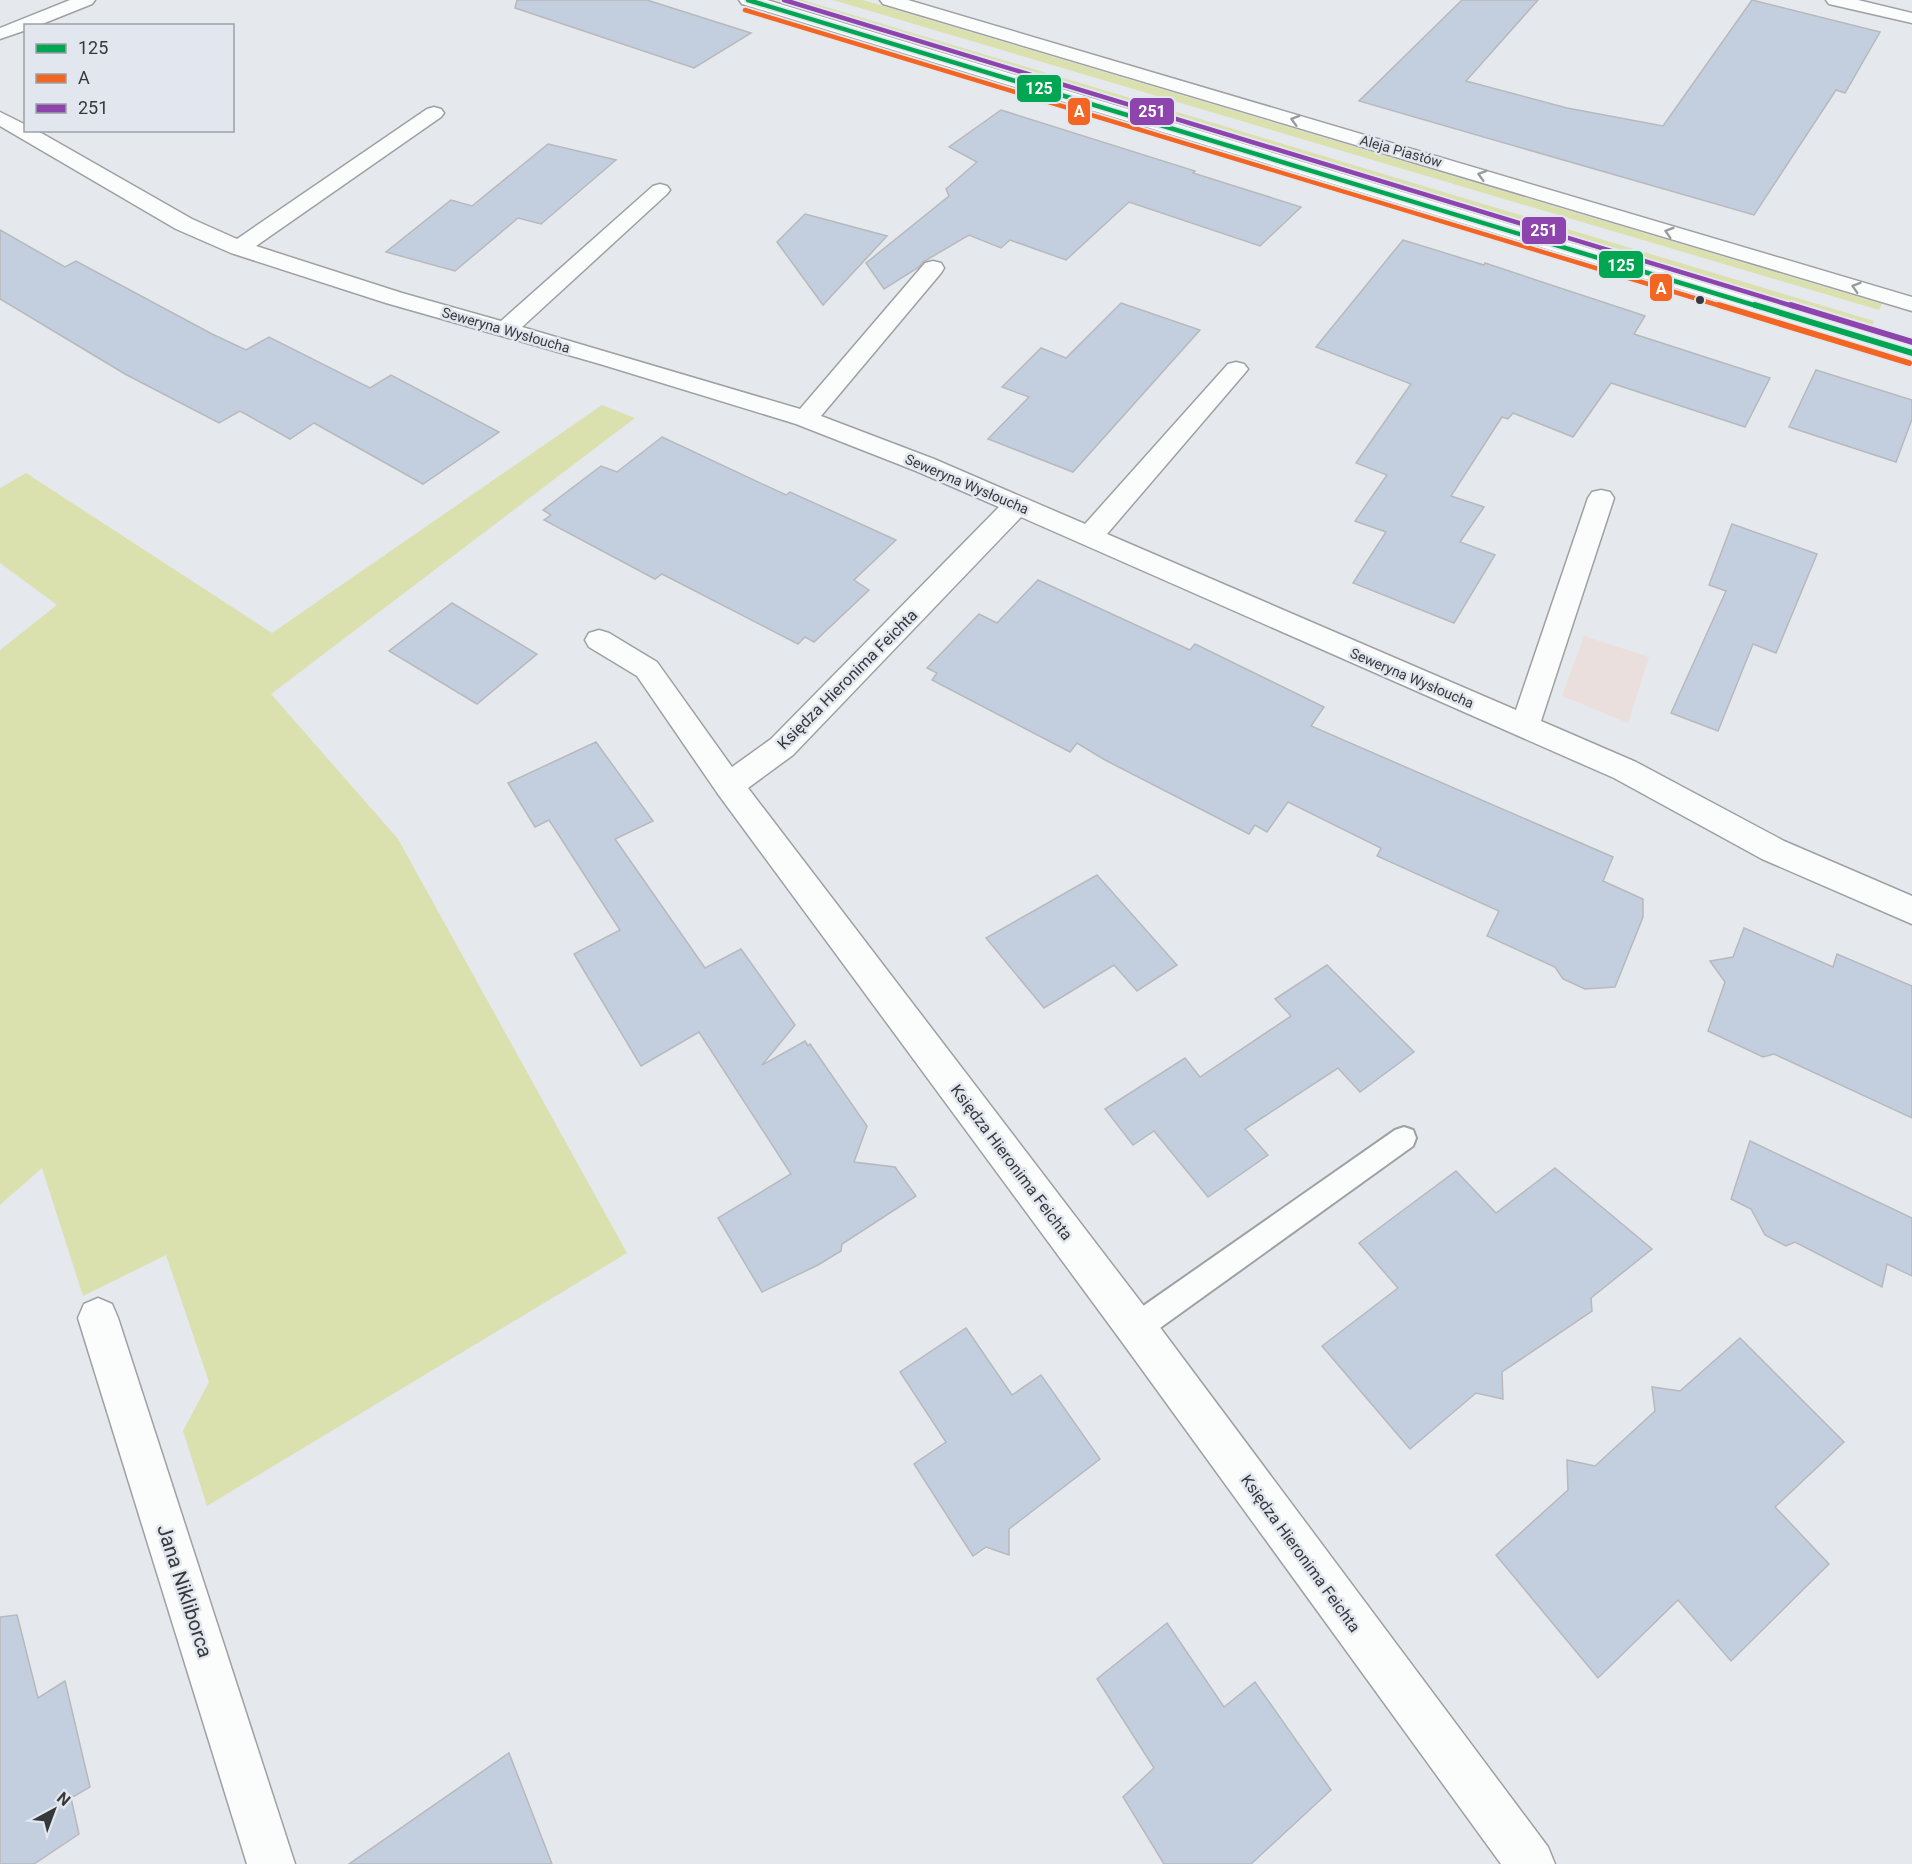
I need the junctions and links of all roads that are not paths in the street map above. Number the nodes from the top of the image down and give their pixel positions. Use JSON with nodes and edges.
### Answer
{"nodes":[{"id":1,"x":86,"y":0,"type":"edge"},
{"id":2,"x":748,"y":0,"type":"edge"},
{"id":3,"x":889,"y":0,"type":"edge"},
{"id":4,"x":1835,"y":0,"type":"edge"},
{"id":5,"x":1912,"y":18,"type":"edge"},
{"id":6,"x":25,"y":24,"type":"edge"},
{"id":7,"x":24,"y":25,"type":"edge"},
{"id":8,"x":0,"y":34,"type":"edge"},
{"id":9,"x":434,"y":113,"type":"dead end"},
{"id":10,"x":0,"y":118,"type":"edge"},
{"id":11,"x":24,"y":132,"type":"edge"},
{"id":12,"x":24,"y":132,"type":"edge"},
{"id":13,"x":660,"y":190,"type":"dead end"},
{"id":14,"x":238,"y":248,"type":"junction"},
{"id":15,"x":933,"y":268,"type":"dead end"},
{"id":16,"x":1912,"y":304,"type":"edge"},
{"id":17,"x":506,"y":329,"type":"junction"},
{"id":18,"x":1912,"y":353,"type":"edge"},
{"id":19,"x":1236,"y":369,"type":"dead end"},
{"id":20,"x":805,"y":419,"type":"junction"},
{"id":21,"x":1601,"y":498,"type":"dead end"},
{"id":22,"x":1017,"y":505,"type":"junction"},
{"id":23,"x":1089,"y":537,"type":"junction"},
{"id":24,"x":598,"y":640,"type":"dead end"},
{"id":25,"x":1525,"y":726,"type":"junction"},
{"id":26,"x":729,"y":786,"type":"junction"},
{"id":27,"x":1912,"y":910,"type":"edge"},
{"id":28,"x":1404,"y":1138,"type":"dead end"},
{"id":29,"x":99,"y":1318,"type":"dead end"},
{"id":30,"x":1136,"y":1328,"type":"junction"},
{"id":31,"x":271,"y":1864,"type":"edge"},
{"id":32,"x":1531,"y":1864,"type":"edge"}],
"edges":[{"from":1,"to":6,"type":"street"},
{"from":2,"to":18,"type":"street"},
{"from":16,"to":3,"type":"street","name":"Aleja Piastów","one_way":true},
{"from":4,"to":5,"type":"street"},
{"from":7,"to":8,"type":"street"},
{"from":9,"to":14,"type":"street"},
{"from":10,"to":11,"type":"street","name":"Seweryna Wysłoucha"},
{"from":12,"to":14,"type":"street","name":"Seweryna Wysłoucha"},
{"from":13,"to":17,"type":"street"},
{"from":14,"to":17,"type":"street","name":"Seweryna Wysłoucha"},
{"from":15,"to":20,"type":"street"},
{"from":17,"to":20,"type":"street","name":"Seweryna Wysłoucha"},
{"from":19,"to":23,"type":"street"},
{"from":20,"to":22,"type":"street","name":"Seweryna Wysłoucha"},
{"from":21,"to":25,"type":"street"},
{"from":22,"to":23,"type":"street","name":"Seweryna Wysłoucha"},
{"from":22,"to":26,"type":"street","name":"Księdza Hieronima Feichta"},
{"from":23,"to":25,"type":"street","name":"Seweryna Wysłoucha"},
{"from":24,"to":26,"type":"street"},
{"from":25,"to":27,"type":"street","name":"Seweryna Wysłoucha"},
{"from":26,"to":30,"type":"street","name":"Księdza Hieronima Feichta"},
{"from":28,"to":30,"type":"lane"},
{"from":29,"to":31,"type":"street","name":"Jana Nikliborca"},
{"from":30,"to":32,"type":"street","name":"Księdza Hieronima Feichta"}]}
